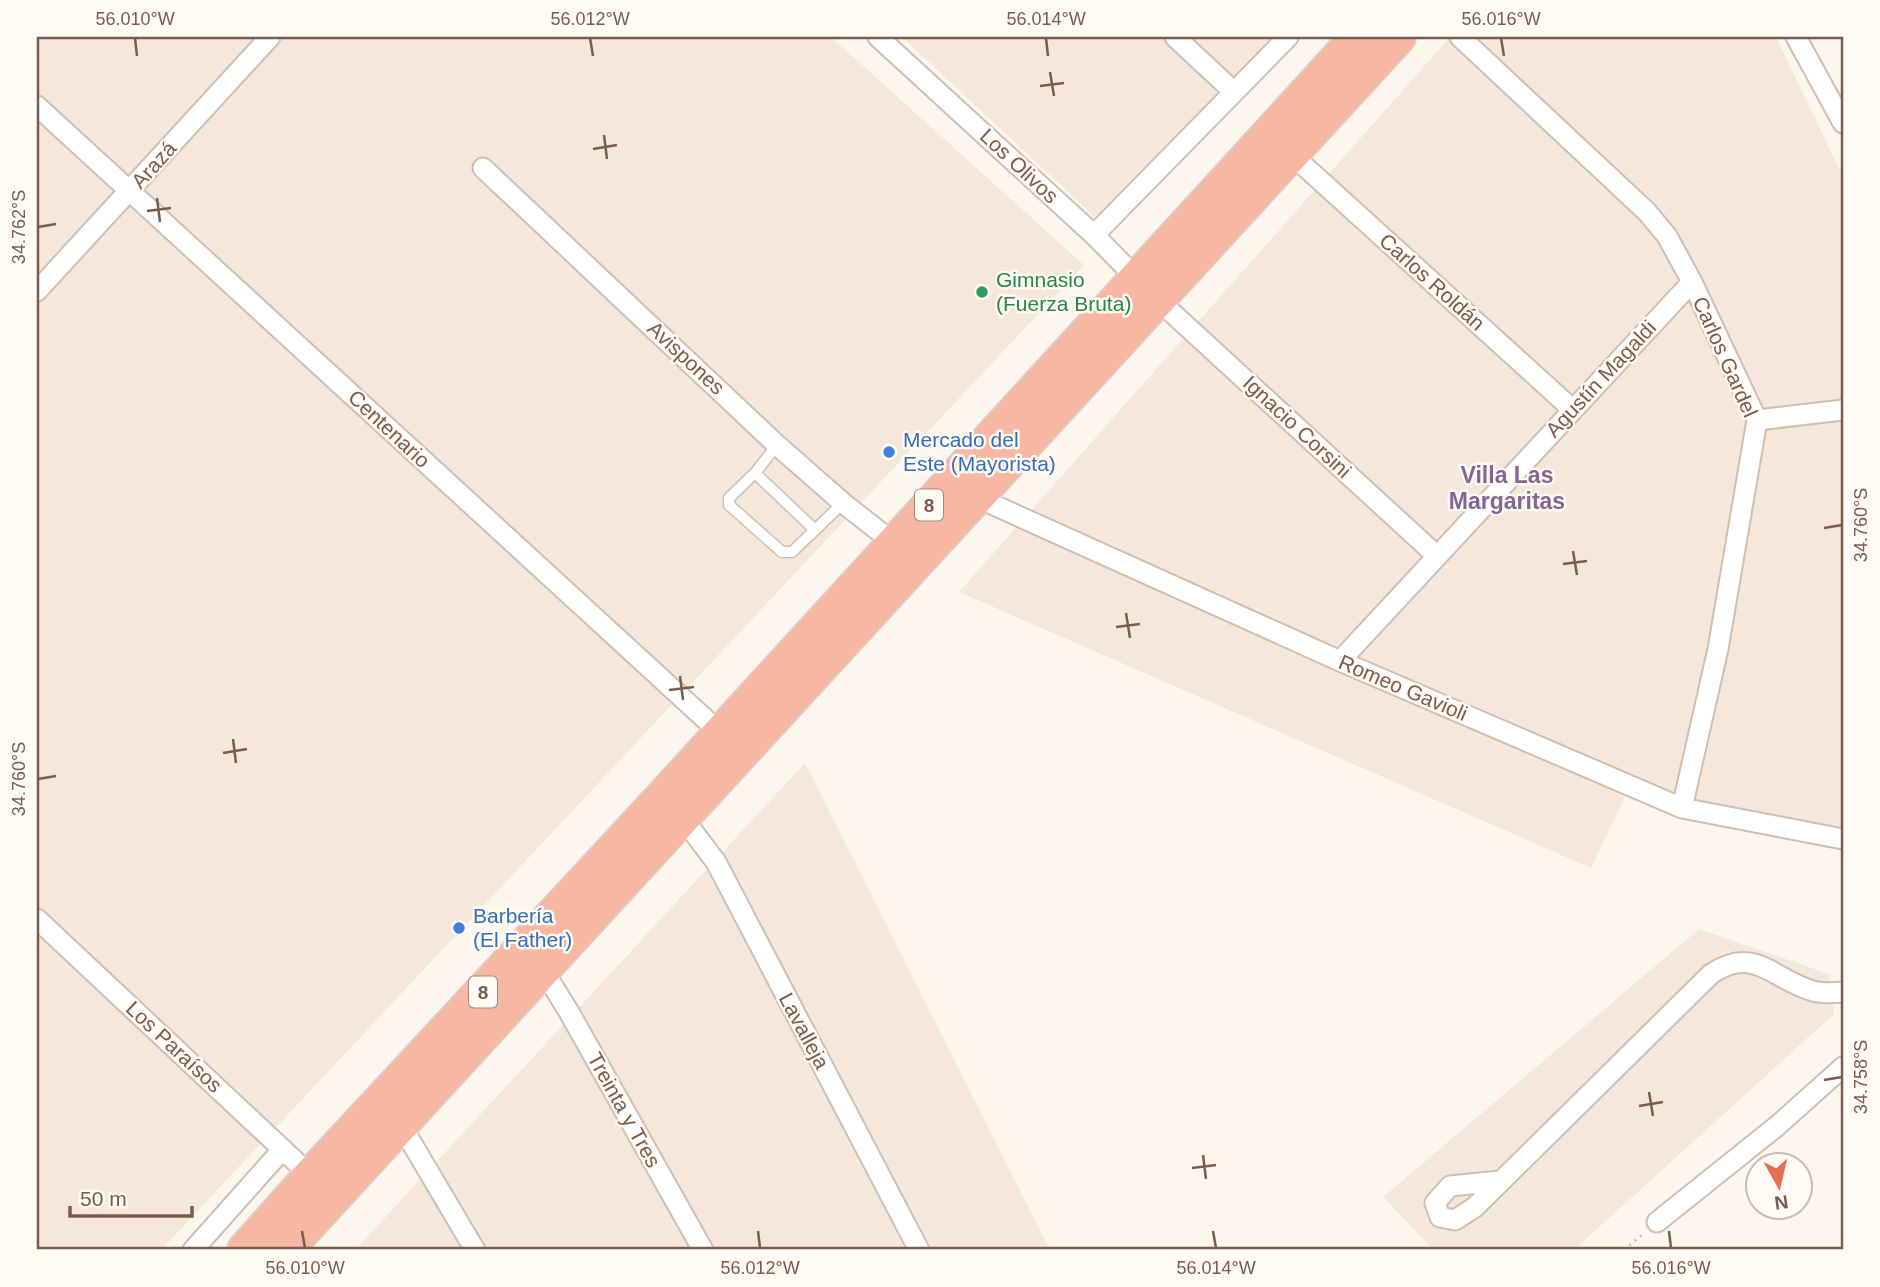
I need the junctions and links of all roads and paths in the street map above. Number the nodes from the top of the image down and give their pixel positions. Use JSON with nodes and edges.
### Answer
{"nodes":[{"id":1,"x":271,"y":37,"type":"edge"},
{"id":2,"x":878,"y":37,"type":"edge"},
{"id":3,"x":1175,"y":37,"type":"edge"},
{"id":4,"x":1287,"y":37,"type":"edge"},
{"id":5,"x":1398,"y":37,"type":"edge"},
{"id":6,"x":1460,"y":37,"type":"edge"},
{"id":7,"x":1796,"y":37,"type":"edge"},
{"id":8,"x":1347,"y":40,"type":"edge"},
{"id":9,"x":1234,"y":92,"type":"junction"},
{"id":10,"x":37,"y":106,"type":"edge"},
{"id":11,"x":1841,"y":113,"type":"edge"},
{"id":12,"x":1291,"y":154,"type":"junction"},
{"id":13,"x":483,"y":167,"type":"dead end"},
{"id":14,"x":130,"y":191,"type":"junction"},
{"id":15,"x":1094,"y":235,"type":"junction"},
{"id":16,"x":1692,"y":282,"type":"junction"},
{"id":17,"x":1147,"y":288,"type":"junction"},
{"id":18,"x":37,"y":291,"type":"edge"},
{"id":19,"x":1572,"y":409,"type":"junction"},
{"id":20,"x":1843,"y":410,"type":"edge"},
{"id":21,"x":1756,"y":420,"type":"junction"},
{"id":22,"x":777,"y":445,"type":"junction"},
{"id":23,"x":755,"y":473,"type":"junction"},
{"id":24,"x":976,"y":496,"type":"junction"},
{"id":25,"x":843,"y":503,"type":"junction"},
{"id":26,"x":814,"y":529,"type":"junction"},
{"id":27,"x":894,"y":543,"type":"junction"},
{"id":28,"x":1437,"y":556,"type":"junction"},
{"id":29,"x":1340,"y":661,"type":"junction"},
{"id":30,"x":731,"y":743,"type":"junction"},
{"id":31,"x":1682,"y":808,"type":"junction"},
{"id":32,"x":682,"y":817,"type":"junction"},
{"id":33,"x":1843,"y":839,"type":"edge"},
{"id":34,"x":37,"y":919,"type":"edge"},
{"id":35,"x":543,"y":970,"type":"junction"},
{"id":36,"x":1843,"y":992,"type":"edge"},
{"id":37,"x":1843,"y":1067,"type":"edge"},
{"id":38,"x":401,"y":1125,"type":"junction"},
{"id":39,"x":283,"y":1149,"type":"junction"},
{"id":40,"x":311,"y":1176,"type":"junction"},
{"id":41,"x":1500,"y":1181,"type":"dead end"},
{"id":42,"x":1657,"y":1222,"type":"joint"},
{"id":43,"x":193,"y":1250,"type":"edge"},
{"id":44,"x":245,"y":1250,"type":"edge"},
{"id":45,"x":285,"y":1250,"type":"edge"},
{"id":46,"x":475,"y":1250,"type":"edge"},
{"id":47,"x":703,"y":1250,"type":"edge"},
{"id":48,"x":919,"y":1250,"type":"edge"},
{"id":49,"x":1624,"y":1250,"type":"edge"}],
"edges":[{"from":1,"to":14,"type":"street","name":"Arazá"},
{"from":2,"to":15,"type":"street","name":"Los Olivos"},
{"from":3,"to":9,"type":"street"},
{"from":4,"to":9,"type":"street"},
{"from":5,"to":12,"type":"highway","number":"8"},
{"from":6,"to":16,"type":"street","name":"Carlos Gardel"},
{"from":7,"to":11,"type":"street"},
{"from":8,"to":17,"type":"highway","number":"8"},
{"from":9,"to":15,"type":"street"},
{"from":10,"to":14,"type":"street","name":"Centenario"},
{"from":12,"to":17,"type":"highway","number":"8"},
{"from":12,"to":19,"type":"street","name":"Carlos Roldán"},
{"from":13,"to":22,"type":"street","name":"Avispones"},
{"from":14,"to":18,"type":"street","name":"Arazá"},
{"from":14,"to":30,"type":"street","name":"Centenario"},
{"from":15,"to":17,"type":"street","name":"Los Olivos"},
{"from":16,"to":19,"type":"street","name":"Agustín Magaldi"},
{"from":16,"to":21,"type":"street","name":"Carlos Gardel"},
{"from":17,"to":24,"type":"highway","number":"8"},
{"from":17,"to":27,"type":"highway","number":"8"},
{"from":17,"to":28,"type":"street","name":"Ignacio Corsini"},
{"from":19,"to":28,"type":"street","name":"Agustín Magaldi"},
{"from":20,"to":21,"type":"street"},
{"from":21,"to":31,"type":"street","name":"Carlos Gardel"},
{"from":22,"to":23,"type":"lane"},
{"from":22,"to":25,"type":"street","name":"Avispones"},
{"from":23,"to":26,"type":"lane"},
{"from":23,"to":26,"type":"lane"},
{"from":24,"to":29,"type":"street","name":"Romeo Gavioli"},
{"from":24,"to":30,"type":"highway","number":"8"},
{"from":25,"to":26,"type":"lane"},
{"from":25,"to":27,"type":"street","name":"Avispones"},
{"from":27,"to":30,"type":"highway","number":"8"},
{"from":28,"to":29,"type":"street","name":"Agustín Magaldi"},
{"from":29,"to":31,"type":"street","name":"Romeo Gavioli"},
{"from":30,"to":32,"type":"highway","number":"8"},
{"from":30,"to":40,"type":"highway","number":"8"},
{"from":31,"to":33,"type":"street","name":"Romeo Gavioli"},
{"from":32,"to":35,"type":"highway","number":"8"},
{"from":32,"to":48,"type":"street","name":"Lavalleja"},
{"from":34,"to":39,"type":"street","name":"Los Paraísos"},
{"from":35,"to":38,"type":"highway","number":"8"},
{"from":35,"to":47,"type":"street","name":"Treinta y Tres"},
{"from":36,"to":41,"type":"street"},
{"from":37,"to":42,"type":"street"},
{"from":38,"to":45,"type":"highway","number":"8"},
{"from":38,"to":46,"type":"street"},
{"from":39,"to":40,"type":"street","name":"Los Paraísos"},
{"from":39,"to":43,"type":"street"},
{"from":40,"to":44,"type":"highway","number":"8"},
{"from":42,"to":49,"type":"path"}]}
